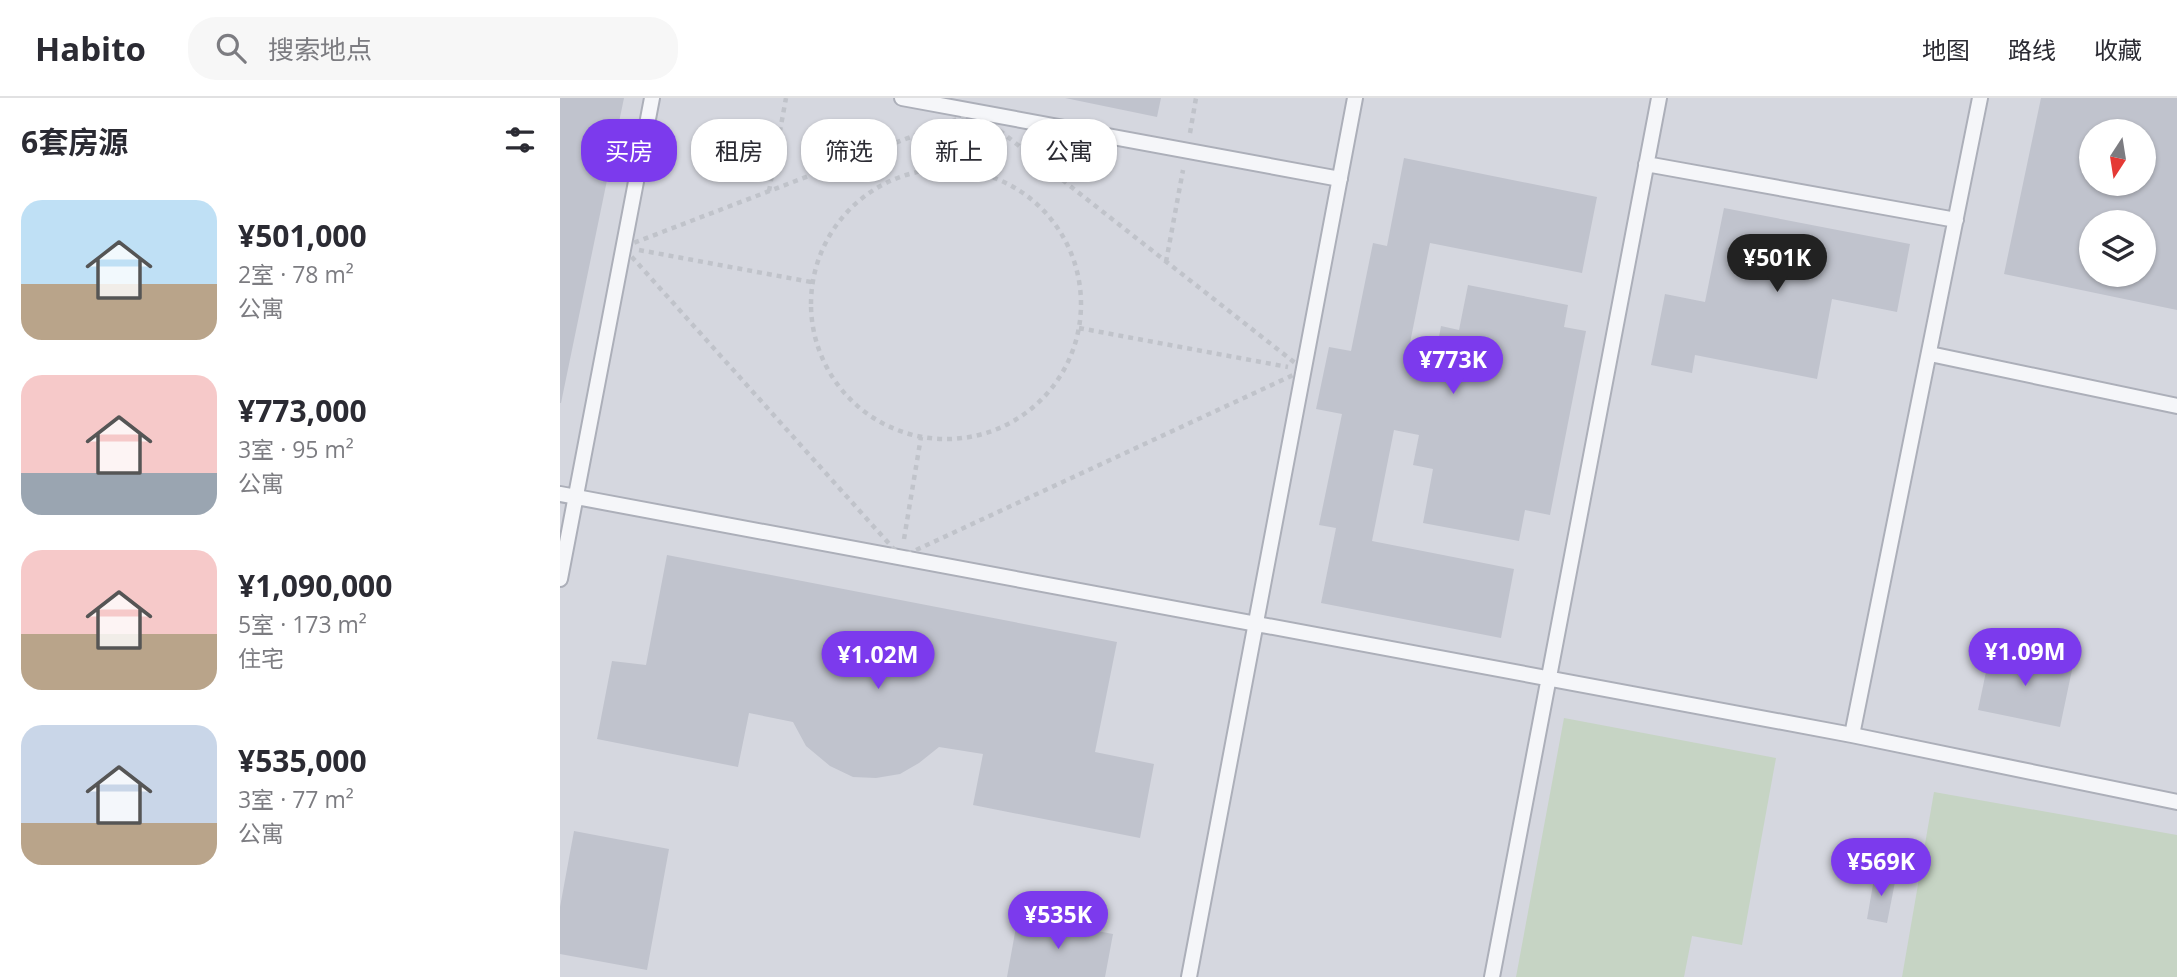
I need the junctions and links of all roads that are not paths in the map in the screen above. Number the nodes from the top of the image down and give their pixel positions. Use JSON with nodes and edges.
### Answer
{"nodes":[{"id":1,"x":652,"y":98,"type":"edge"},
{"id":2,"x":902,"y":98,"type":"edge"},
{"id":3,"x":1355,"y":98,"type":"edge"},
{"id":4,"x":1659,"y":98,"type":"edge"},
{"id":5,"x":1980,"y":98,"type":"edge"},
{"id":6,"x":1646,"y":164,"type":"junction"},
{"id":7,"x":1340,"y":179,"type":"junction"},
{"id":8,"x":1956,"y":220,"type":"junction"},
{"id":9,"x":1930,"y":354,"type":"junction"},
{"id":10,"x":2177,"y":406,"type":"edge"},
{"id":11,"x":560,"y":494,"type":"edge"},
{"id":12,"x":576,"y":497,"type":"junction"},
{"id":13,"x":560,"y":579,"type":"edge"},
{"id":14,"x":1256,"y":624,"type":"junction"},
{"id":15,"x":1549,"y":678,"type":"junction"},
{"id":16,"x":1852,"y":734,"type":"junction"},
{"id":17,"x":2177,"y":802,"type":"edge"},
{"id":18,"x":1189,"y":977,"type":"edge"},
{"id":19,"x":1492,"y":977,"type":"edge"}],
"edges":[{"from":1,"to":12,"type":"lane"},
{"from":2,"to":7,"type":"lane"},
{"from":3,"to":7,"type":"lane"},
{"from":4,"to":6,"type":"lane"},
{"from":5,"to":8,"type":"lane"},
{"from":6,"to":8,"type":"lane"},
{"from":6,"to":15,"type":"lane"},
{"from":7,"to":14,"type":"lane"},
{"from":8,"to":9,"type":"lane"},
{"from":9,"to":10,"type":"lane"},
{"from":9,"to":16,"type":"lane"},
{"from":11,"to":12,"type":"lane"},
{"from":12,"to":13,"type":"lane"},
{"from":12,"to":14,"type":"lane"},
{"from":14,"to":15,"type":"lane"},
{"from":14,"to":18,"type":"lane"},
{"from":15,"to":16,"type":"lane"},
{"from":15,"to":19,"type":"lane"},
{"from":16,"to":17,"type":"lane"}]}
